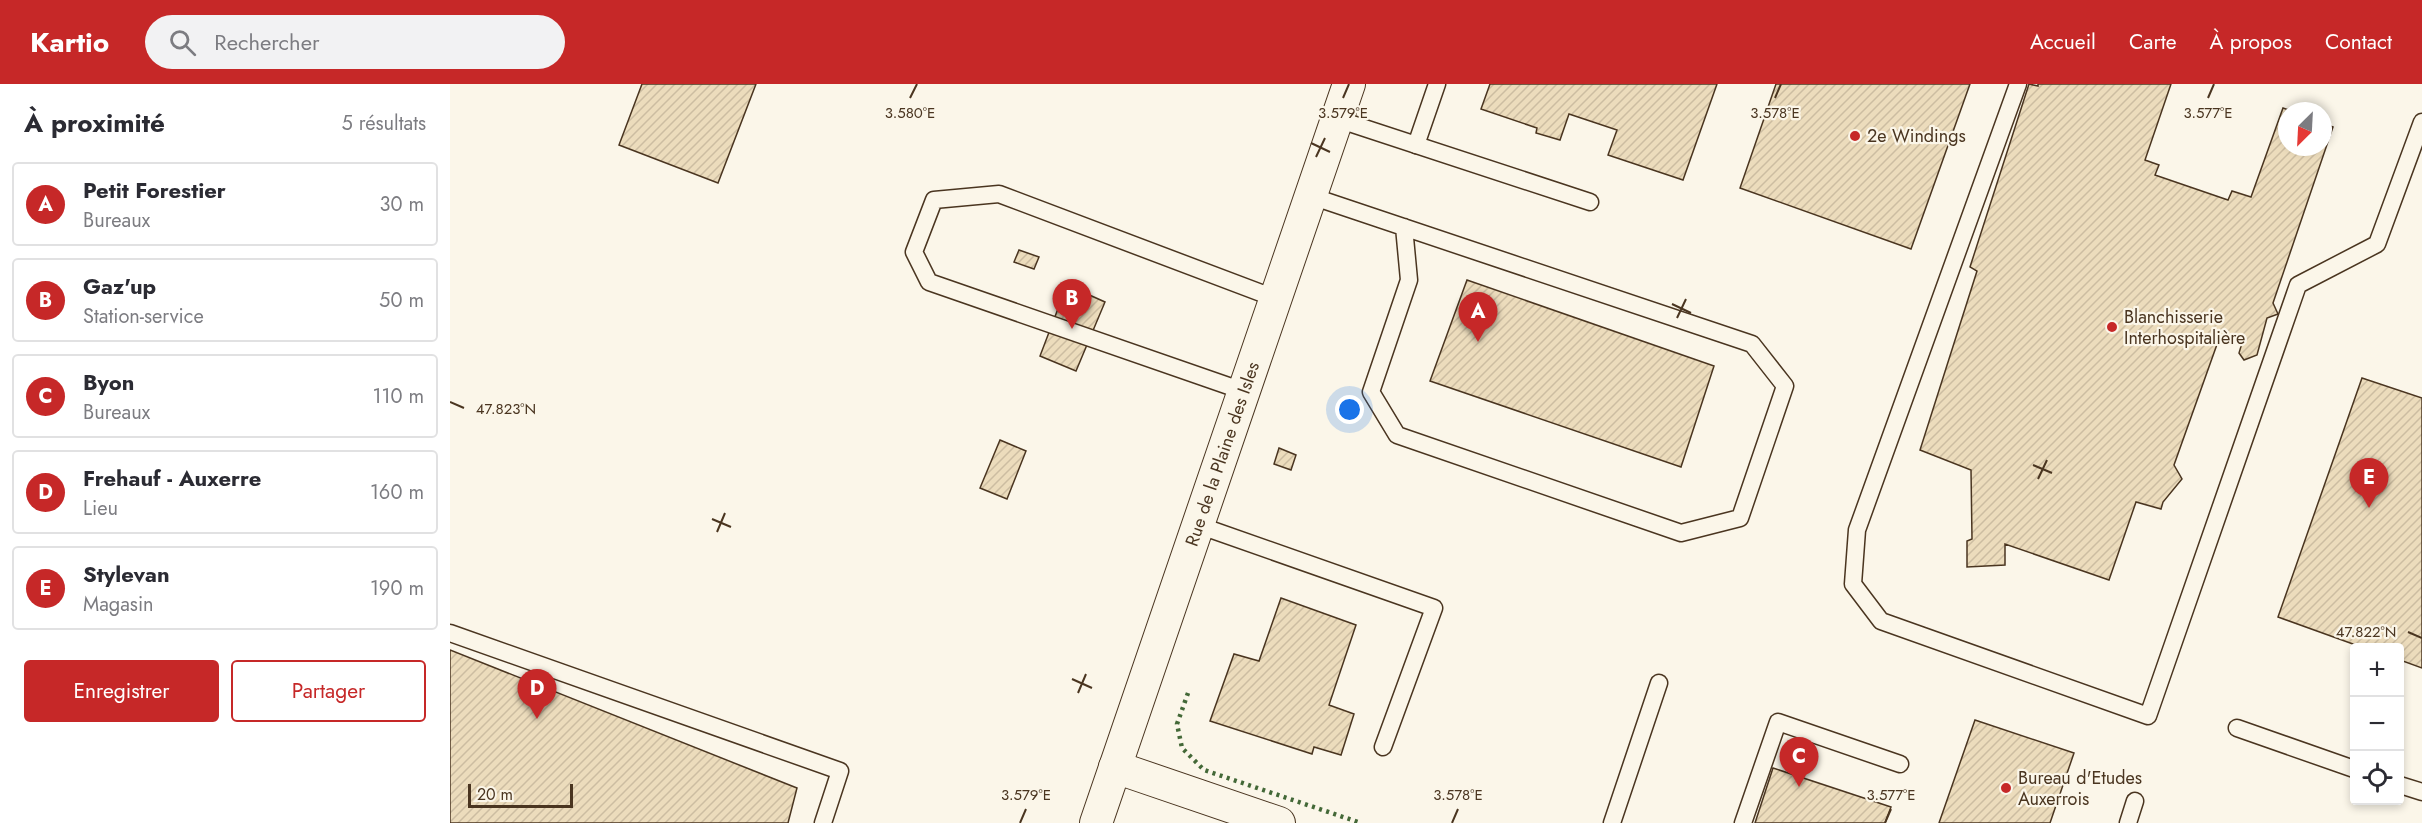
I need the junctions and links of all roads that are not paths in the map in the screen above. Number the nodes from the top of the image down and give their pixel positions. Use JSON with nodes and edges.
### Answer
{"nodes":[{"id":1,"x":1349,"y":84,"type":"edge"},
{"id":2,"x":1437,"y":84,"type":"edge"},
{"id":3,"x":2018,"y":84,"type":"edge"},
{"id":4,"x":1337,"y":118,"type":"junction"},
{"id":5,"x":2422,"y":122,"type":"edge"},
{"id":6,"x":1416,"y":145,"type":"junction"},
{"id":7,"x":1311,"y":196,"type":"junction"},
{"id":8,"x":1590,"y":202,"type":"dead end"},
{"id":9,"x":1404,"y":227,"type":"junction"},
{"id":10,"x":1276,"y":299,"type":"junction"},
{"id":11,"x":1244,"y":391,"type":"junction"},
{"id":12,"x":1197,"y":525,"type":"junction"},
{"id":13,"x":450,"y":633,"type":"edge"},
{"id":14,"x":1659,"y":683,"type":"dead end"},
{"id":15,"x":2237,"y":728,"type":"dead end"},
{"id":16,"x":1383,"y":747,"type":"dead end"},
{"id":17,"x":1899,"y":764,"type":"dead end"},
{"id":18,"x":1115,"y":767,"type":"junction"},
{"id":19,"x":2350,"y":767,"type":"edge"},
{"id":20,"x":2404,"y":785,"type":"edge"},
{"id":21,"x":2422,"y":792,"type":"edge"},
{"id":22,"x":2135,"y":801,"type":"dead end"},
{"id":23,"x":823,"y":823,"type":"edge"},
{"id":24,"x":1096,"y":823,"type":"edge"},
{"id":25,"x":1279,"y":823,"type":"edge"},
{"id":26,"x":1612,"y":823,"type":"edge"},
{"id":27,"x":1743,"y":823,"type":"edge"},
{"id":28,"x":2128,"y":823,"type":"edge"}],
"edges":[{"from":1,"to":4,"type":"street","name":"Rue de la Plaine des Isles"},
{"from":2,"to":6,"type":"lane"},
{"from":3,"to":5,"type":"lane"},
{"from":4,"to":6,"type":"lane"},
{"from":4,"to":7,"type":"street","name":"Rue de la Plaine des Isles"},
{"from":6,"to":8,"type":"lane"},
{"from":7,"to":9,"type":"lane"},
{"from":7,"to":10,"type":"street","name":"Rue de la Plaine des Isles"},
{"from":9,"to":9,"type":"lane"},
{"from":10,"to":11,"type":"street","name":"Rue de la Plaine des Isles"},
{"from":10,"to":11,"type":"lane"},
{"from":11,"to":12,"type":"street","name":"Rue de la Plaine des Isles"},
{"from":12,"to":16,"type":"lane"},
{"from":12,"to":18,"type":"street","name":"Rue de la Plaine des Isles"},
{"from":13,"to":23,"type":"lane"},
{"from":14,"to":26,"type":"lane"},
{"from":15,"to":19,"type":"lane"},
{"from":17,"to":27,"type":"lane"},
{"from":18,"to":24,"type":"street","name":"Rue de la Plaine des Isles"},
{"from":18,"to":25,"type":"street"},
{"from":20,"to":21,"type":"lane"},
{"from":22,"to":28,"type":"lane"}]}
